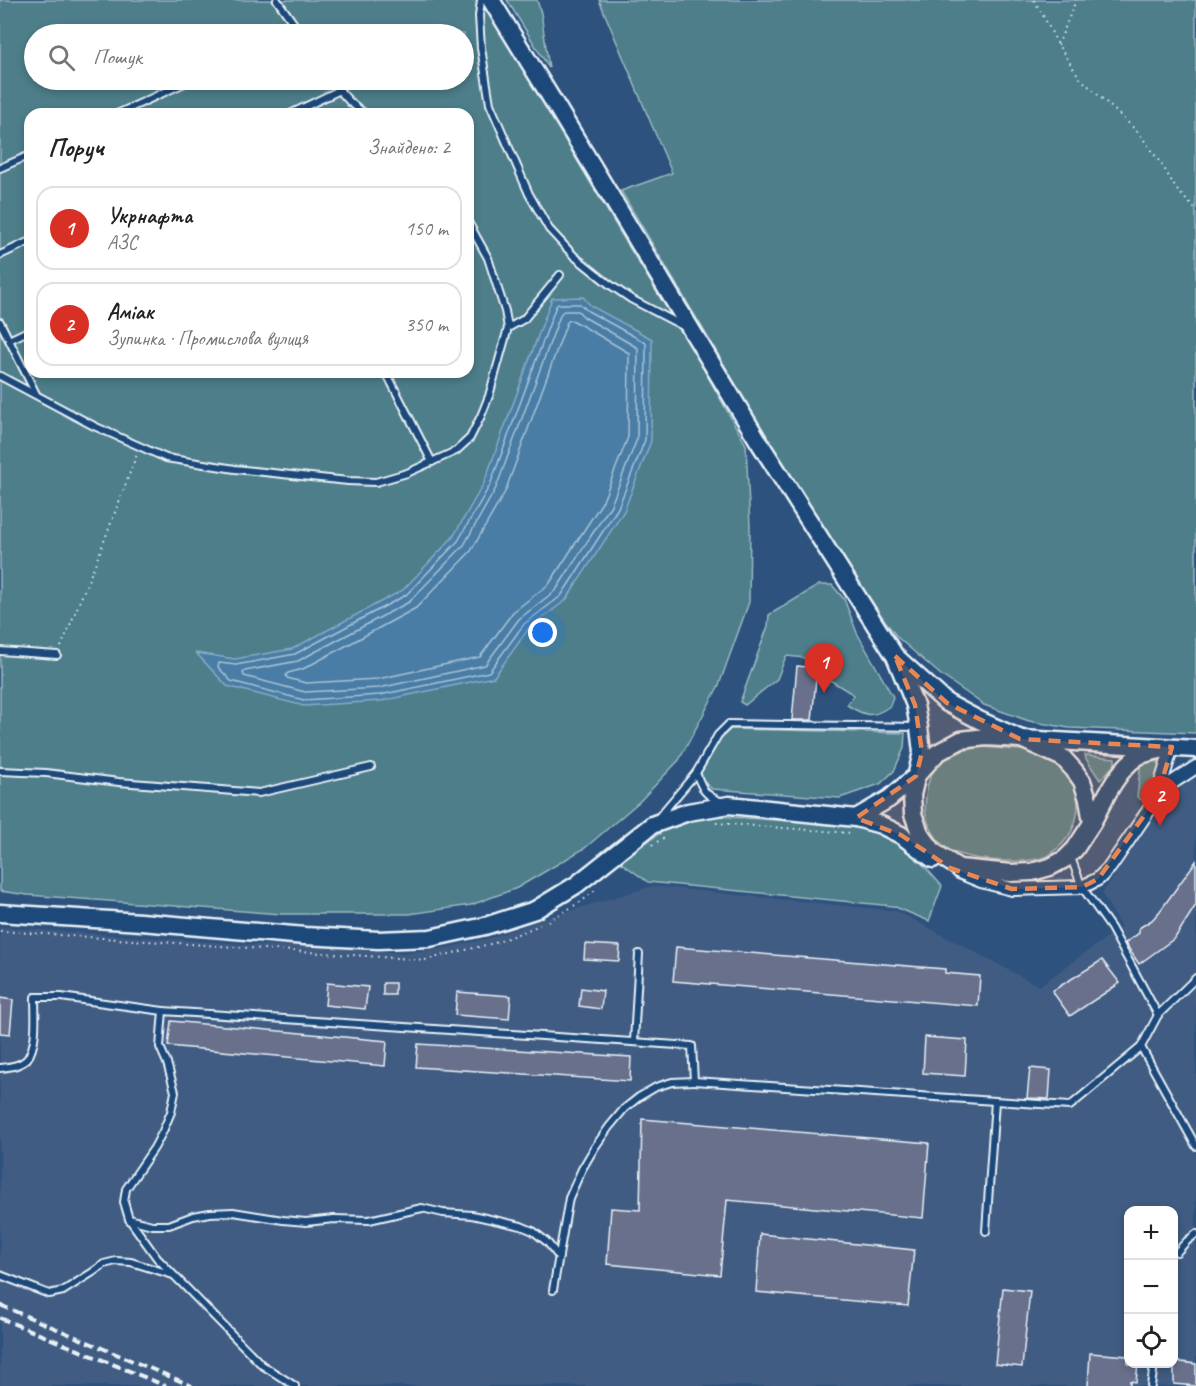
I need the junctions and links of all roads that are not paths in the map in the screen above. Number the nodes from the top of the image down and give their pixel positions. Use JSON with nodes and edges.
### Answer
{"nodes":[{"id":1,"x":277,"y":0,"type":"edge"},
{"id":2,"x":481,"y":0,"type":"edge"},
{"id":3,"x":491,"y":0,"type":"edge"},
{"id":4,"x":294,"y":24,"type":"edge"},
{"id":5,"x":169,"y":90,"type":"edge"},
{"id":6,"x":340,"y":90,"type":"joint"},
{"id":7,"x":130,"y":108,"type":"edge"},
{"id":8,"x":302,"y":108,"type":"edge"},
{"id":9,"x":357,"y":108,"type":"edge"},
{"id":10,"x":24,"y":157,"type":"edge"},
{"id":11,"x":0,"y":168,"type":"edge"},
{"id":12,"x":474,"y":233,"type":"edge"},
{"id":13,"x":24,"y":244,"type":"edge"},
{"id":14,"x":0,"y":255,"type":"edge"},
{"id":15,"x":560,"y":275,"type":"dead end"},
{"id":16,"x":0,"y":322,"type":"edge"},
{"id":17,"x":508,"y":328,"type":"junction"},
{"id":18,"x":692,"y":330,"type":"junction"},
{"id":19,"x":24,"y":333,"type":"edge"},
{"id":20,"x":9,"y":339,"type":"junction"},
{"id":21,"x":24,"y":370,"type":"edge"},
{"id":22,"x":0,"y":376,"type":"edge"},
{"id":23,"x":28,"y":378,"type":"edge"},
{"id":24,"x":389,"y":378,"type":"edge"},
{"id":25,"x":36,"y":395,"type":"junction"},
{"id":26,"x":432,"y":462,"type":"junction"},
{"id":27,"x":0,"y":651,"type":"edge"},
{"id":28,"x":57,"y":655,"type":"road end"},
{"id":29,"x":895,"y":656,"type":"junction"},
{"id":30,"x":919,"y":727,"type":"junction"},
{"id":31,"x":1020,"y":739,"type":"junction"},
{"id":32,"x":1172,"y":747,"type":"junction"},
{"id":33,"x":1196,"y":748,"type":"edge"},
{"id":34,"x":371,"y":767,"type":"dead end"},
{"id":35,"x":1196,"y":767,"type":"edge"},
{"id":36,"x":0,"y":771,"type":"edge"},
{"id":37,"x":696,"y":773,"type":"junction"},
{"id":38,"x":916,"y":776,"type":"junction"},
{"id":39,"x":1157,"y":798,"type":"junction"},
{"id":40,"x":729,"y":805,"type":"junction"},
{"id":41,"x":1092,"y":823,"type":"junction"},
{"id":42,"x":652,"y":825,"type":"junction"},
{"id":43,"x":857,"y":826,"type":"junction"},
{"id":44,"x":1070,"y":854,"type":"junction"},
{"id":45,"x":954,"y":868,"type":"junction"},
{"id":46,"x":1082,"y":887,"type":"junction"},
{"id":47,"x":0,"y":913,"type":"edge"},
{"id":48,"x":639,"y":954,"type":"dead end"},
{"id":49,"x":1196,"y":978,"type":"edge"},
{"id":50,"x":163,"y":1011,"type":"junction"},
{"id":51,"x":1158,"y":1015,"type":"junction"},
{"id":52,"x":634,"y":1042,"type":"junction"},
{"id":53,"x":1141,"y":1047,"type":"junction"},
{"id":54,"x":0,"y":1068,"type":"edge"},
{"id":55,"x":694,"y":1081,"type":"junction"},
{"id":56,"x":995,"y":1101,"type":"junction"},
{"id":57,"x":1196,"y":1146,"type":"edge"},
{"id":58,"x":129,"y":1219,"type":"junction"},
{"id":59,"x":986,"y":1231,"type":"dead end"},
{"id":60,"x":1196,"y":1234,"type":"edge"},
{"id":61,"x":1178,"y":1251,"type":"edge"},
{"id":62,"x":559,"y":1257,"type":"junction"},
{"id":63,"x":0,"y":1275,"type":"edge"},
{"id":64,"x":176,"y":1276,"type":"junction"},
{"id":65,"x":553,"y":1290,"type":"dead end"},
{"id":66,"x":1153,"y":1368,"type":"edge"},
{"id":67,"x":295,"y":1386,"type":"edge"},
{"id":68,"x":1151,"y":1386,"type":"edge"}],
"edges":[{"from":1,"to":4,"type":"lane"},
{"from":2,"to":18,"type":"lane"},
{"from":3,"to":18,"type":"main road"},
{"from":5,"to":7,"type":"lane"},
{"from":6,"to":8,"type":"lane"},
{"from":6,"to":9,"type":"lane"},
{"from":10,"to":11,"type":"lane"},
{"from":12,"to":17,"type":"lane"},
{"from":13,"to":14,"type":"lane"},
{"from":15,"to":17,"type":"lane"},
{"from":16,"to":20,"type":"lane"},
{"from":17,"to":26,"type":"lane"},
{"from":18,"to":29,"type":"main road"},
{"from":19,"to":20,"type":"lane"},
{"from":20,"to":21,"type":"lane"},
{"from":22,"to":25,"type":"lane"},
{"from":23,"to":25,"type":"lane"},
{"from":24,"to":26,"type":"lane"},
{"from":25,"to":26,"type":"lane"},
{"from":27,"to":28,"type":"lane"},
{"from":29,"to":30,"type":"main road"},
{"from":29,"to":31,"type":"main road"},
{"from":30,"to":37,"type":"lane"},
{"from":30,"to":38,"type":"main road"},
{"from":31,"to":32,"type":"main road"},
{"from":31,"to":38,"type":"main road"},
{"from":31,"to":41,"type":"main road"},
{"from":32,"to":33,"type":"main road"},
{"from":32,"to":39,"type":"street"},
{"from":32,"to":41,"type":"main road"},
{"from":34,"to":36,"type":"lane"},
{"from":35,"to":39,"type":"street"},
{"from":37,"to":40,"type":"lane"},
{"from":37,"to":42,"type":"lane"},
{"from":38,"to":43,"type":"main road"},
{"from":38,"to":45,"type":"main road"},
{"from":39,"to":46,"type":"street"},
{"from":40,"to":42,"type":"main road"},
{"from":40,"to":43,"type":"main road"},
{"from":41,"to":44,"type":"main road"},
{"from":42,"to":47,"type":"main road"},
{"from":43,"to":45,"type":"main road"},
{"from":44,"to":45,"type":"main road"},
{"from":44,"to":46,"type":"lane"},
{"from":45,"to":46,"type":"street"},
{"from":46,"to":51,"type":"lane"},
{"from":48,"to":52,"type":"lane"},
{"from":49,"to":51,"type":"lane"},
{"from":50,"to":52,"type":"lane"},
{"from":50,"to":54,"type":"lane"},
{"from":50,"to":58,"type":"lane"},
{"from":51,"to":53,"type":"lane"},
{"from":52,"to":55,"type":"lane"},
{"from":53,"to":56,"type":"lane"},
{"from":53,"to":57,"type":"lane"},
{"from":55,"to":56,"type":"lane"},
{"from":55,"to":62,"type":"lane"},
{"from":56,"to":59,"type":"lane"},
{"from":58,"to":62,"type":"lane"},
{"from":58,"to":64,"type":"lane"},
{"from":60,"to":61,"type":"lane"},
{"from":62,"to":65,"type":"lane"},
{"from":63,"to":64,"type":"lane"},
{"from":64,"to":67,"type":"lane"},
{"from":66,"to":68,"type":"lane"}]}
